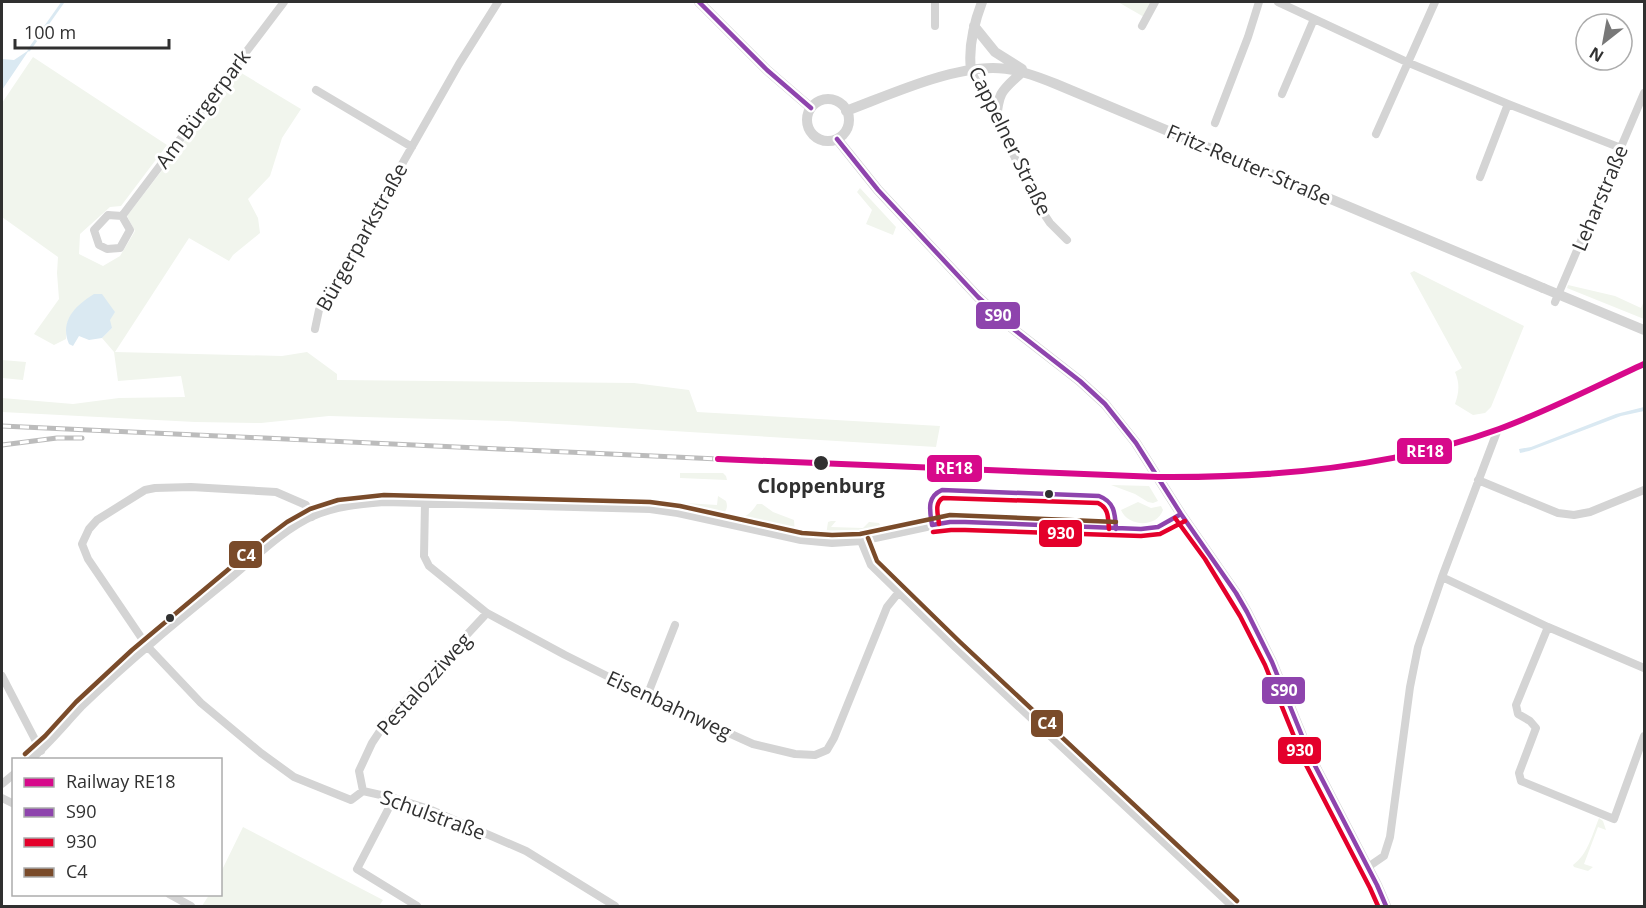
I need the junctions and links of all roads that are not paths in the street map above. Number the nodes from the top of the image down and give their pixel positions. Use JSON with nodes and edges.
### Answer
{"nodes":[{"id":1,"x":284,"y":2,"type":"edge"},
{"id":2,"x":498,"y":2,"type":"edge"},
{"id":3,"x":699,"y":2,"type":"edge"},
{"id":4,"x":935,"y":2,"type":"edge"},
{"id":5,"x":982,"y":2,"type":"edge"},
{"id":6,"x":1155,"y":2,"type":"edge"},
{"id":7,"x":1259,"y":2,"type":"edge"},
{"id":8,"x":1278,"y":2,"type":"edge"},
{"id":9,"x":1435,"y":2,"type":"edge"},
{"id":10,"x":1314,"y":19,"type":"junction"},
{"id":11,"x":935,"y":26,"type":"dead end"},
{"id":12,"x":974,"y":26,"type":"junction"},
{"id":13,"x":1142,"y":26,"type":"dead end"},
{"id":14,"x":1408,"y":63,"type":"junction"},
{"id":15,"x":971,"y":70,"type":"junction"},
{"id":16,"x":1027,"y":73,"type":"junction"},
{"id":17,"x":316,"y":90,"type":"dead end"},
{"id":18,"x":1644,"y":93,"type":"edge"},
{"id":19,"x":1282,"y":94,"type":"dead end"},
{"id":20,"x":1508,"y":104,"type":"junction"},
{"id":21,"x":811,"y":108,"type":"junction"},
{"id":22,"x":846,"y":111,"type":"junction"},
{"id":23,"x":996,"y":118,"type":"junction"},
{"id":24,"x":1215,"y":123,"type":"dead end"},
{"id":25,"x":1376,"y":134,"type":"dead end"},
{"id":26,"x":837,"y":139,"type":"junction"},
{"id":27,"x":412,"y":147,"type":"junction"},
{"id":28,"x":1621,"y":148,"type":"junction"},
{"id":29,"x":1480,"y":177,"type":"dead end"},
{"id":30,"x":122,"y":216,"type":"junction"},
{"id":31,"x":1067,"y":240,"type":"dead end"},
{"id":32,"x":1555,"y":302,"type":"dead end"},
{"id":33,"x":315,"y":329,"type":"dead end"},
{"id":34,"x":1644,"y":330,"type":"edge"},
{"id":35,"x":1498,"y":429,"type":"dead end"},
{"id":36,"x":1478,"y":480,"type":"junction"},
{"id":37,"x":1644,"y":490,"type":"edge"},
{"id":38,"x":425,"y":503,"type":"junction"},
{"id":39,"x":1181,"y":514,"type":"junction"},
{"id":40,"x":312,"y":517,"type":"junction"},
{"id":41,"x":861,"y":541,"type":"junction"},
{"id":42,"x":1442,"y":577,"type":"junction"},
{"id":43,"x":899,"y":592,"type":"junction"},
{"id":44,"x":487,"y":613,"type":"junction"},
{"id":45,"x":675,"y":625,"type":"dead end"},
{"id":46,"x":1548,"y":627,"type":"junction"},
{"id":47,"x":147,"y":646,"type":"junction"},
{"id":48,"x":1644,"y":668,"type":"edge"},
{"id":49,"x":2,"y":676,"type":"edge"},
{"id":50,"x":647,"y":696,"type":"junction"},
{"id":51,"x":1644,"y":736,"type":"edge"},
{"id":52,"x":40,"y":751,"type":"junction"},
{"id":53,"x":31,"y":758,"type":"edge"},
{"id":54,"x":363,"y":791,"type":"junction"},
{"id":55,"x":394,"y":798,"type":"junction"},
{"id":56,"x":1368,"y":867,"type":"junction"},
{"id":57,"x":173,"y":896,"type":"edge"},
{"id":58,"x":191,"y":906,"type":"edge"},
{"id":59,"x":417,"y":906,"type":"edge"},
{"id":60,"x":615,"y":906,"type":"edge"},
{"id":61,"x":1232,"y":906,"type":"edge"},
{"id":62,"x":1386,"y":906,"type":"edge"}],
"edges":[{"from":1,"to":30,"type":"street","name":"Am Bürgerpark"},
{"from":2,"to":27,"type":"street","name":"Bürgerparkstraße"},
{"from":3,"to":21,"type":"street"},
{"from":4,"to":11,"type":"street"},
{"from":5,"to":12,"type":"street","name":"Cappelner Straße"},
{"from":6,"to":13,"type":"street"},
{"from":7,"to":24,"type":"street"},
{"from":8,"to":10,"type":"street"},
{"from":9,"to":14,"type":"street"},
{"from":10,"to":14,"type":"street"},
{"from":10,"to":19,"type":"street"},
{"from":12,"to":15,"type":"street","name":"Cappelner Straße"},
{"from":12,"to":16,"type":"street"},
{"from":14,"to":20,"type":"street"},
{"from":14,"to":25,"type":"street"},
{"from":15,"to":16,"type":"street","name":"Fritz-Reuter-Straße"},
{"from":15,"to":22,"type":"street","name":"Fritz-Reuter-Straße"},
{"from":15,"to":23,"type":"street","name":"Cappelner Straße"},
{"from":16,"to":23,"type":"street"},
{"from":16,"to":34,"type":"street","name":"Fritz-Reuter-Straße","bridge":true},
{"from":17,"to":27,"type":"street","name":"Bürgerparkstraße"},
{"from":18,"to":28,"type":"street","name":"Leharstraße"},
{"from":20,"to":28,"type":"street"},
{"from":20,"to":29,"type":"street"},
{"from":21,"to":22,"type":"street"},
{"from":21,"to":26,"type":"street"},
{"from":22,"to":26,"type":"street"},
{"from":23,"to":31,"type":"street","name":"Cappelner Straße"},
{"from":26,"to":39,"type":"street"},
{"from":27,"to":33,"type":"street","name":"Bürgerparkstraße"},
{"from":28,"to":32,"type":"street","name":"Leharstraße"},
{"from":30,"to":30,"type":"street","name":"Am Bürgerpark"},
{"from":35,"to":36,"type":"street"},
{"from":36,"to":37,"type":"street"},
{"from":36,"to":42,"type":"street"},
{"from":38,"to":40,"type":"street"},
{"from":38,"to":41,"type":"street"},
{"from":38,"to":44,"type":"street","name":"Eisenbahnweg"},
{"from":39,"to":41,"type":"street"},
{"from":39,"to":56,"type":"street"},
{"from":40,"to":47,"type":"street"},
{"from":40,"to":47,"type":"street"},
{"from":41,"to":43,"type":"street"},
{"from":42,"to":46,"type":"street"},
{"from":42,"to":56,"type":"street"},
{"from":43,"to":50,"type":"street","name":"Eisenbahnweg"},
{"from":43,"to":61,"type":"street"},
{"from":44,"to":50,"type":"street","name":"Eisenbahnweg"},
{"from":44,"to":54,"type":"street","name":"Pestalozziweg"},
{"from":45,"to":50,"type":"street"},
{"from":46,"to":48,"type":"street"},
{"from":46,"to":51,"type":"street"},
{"from":47,"to":52,"type":"street"},
{"from":47,"to":54,"type":"street","name":"Schulstraße"},
{"from":49,"to":52,"type":"street"},
{"from":52,"to":53,"type":"street"},
{"from":54,"to":55,"type":"street","name":"Schulstraße"},
{"from":55,"to":59,"type":"street"},
{"from":55,"to":60,"type":"street","name":"Schulstraße"},
{"from":56,"to":62,"type":"street"},
{"from":57,"to":58,"type":"street"}]}
